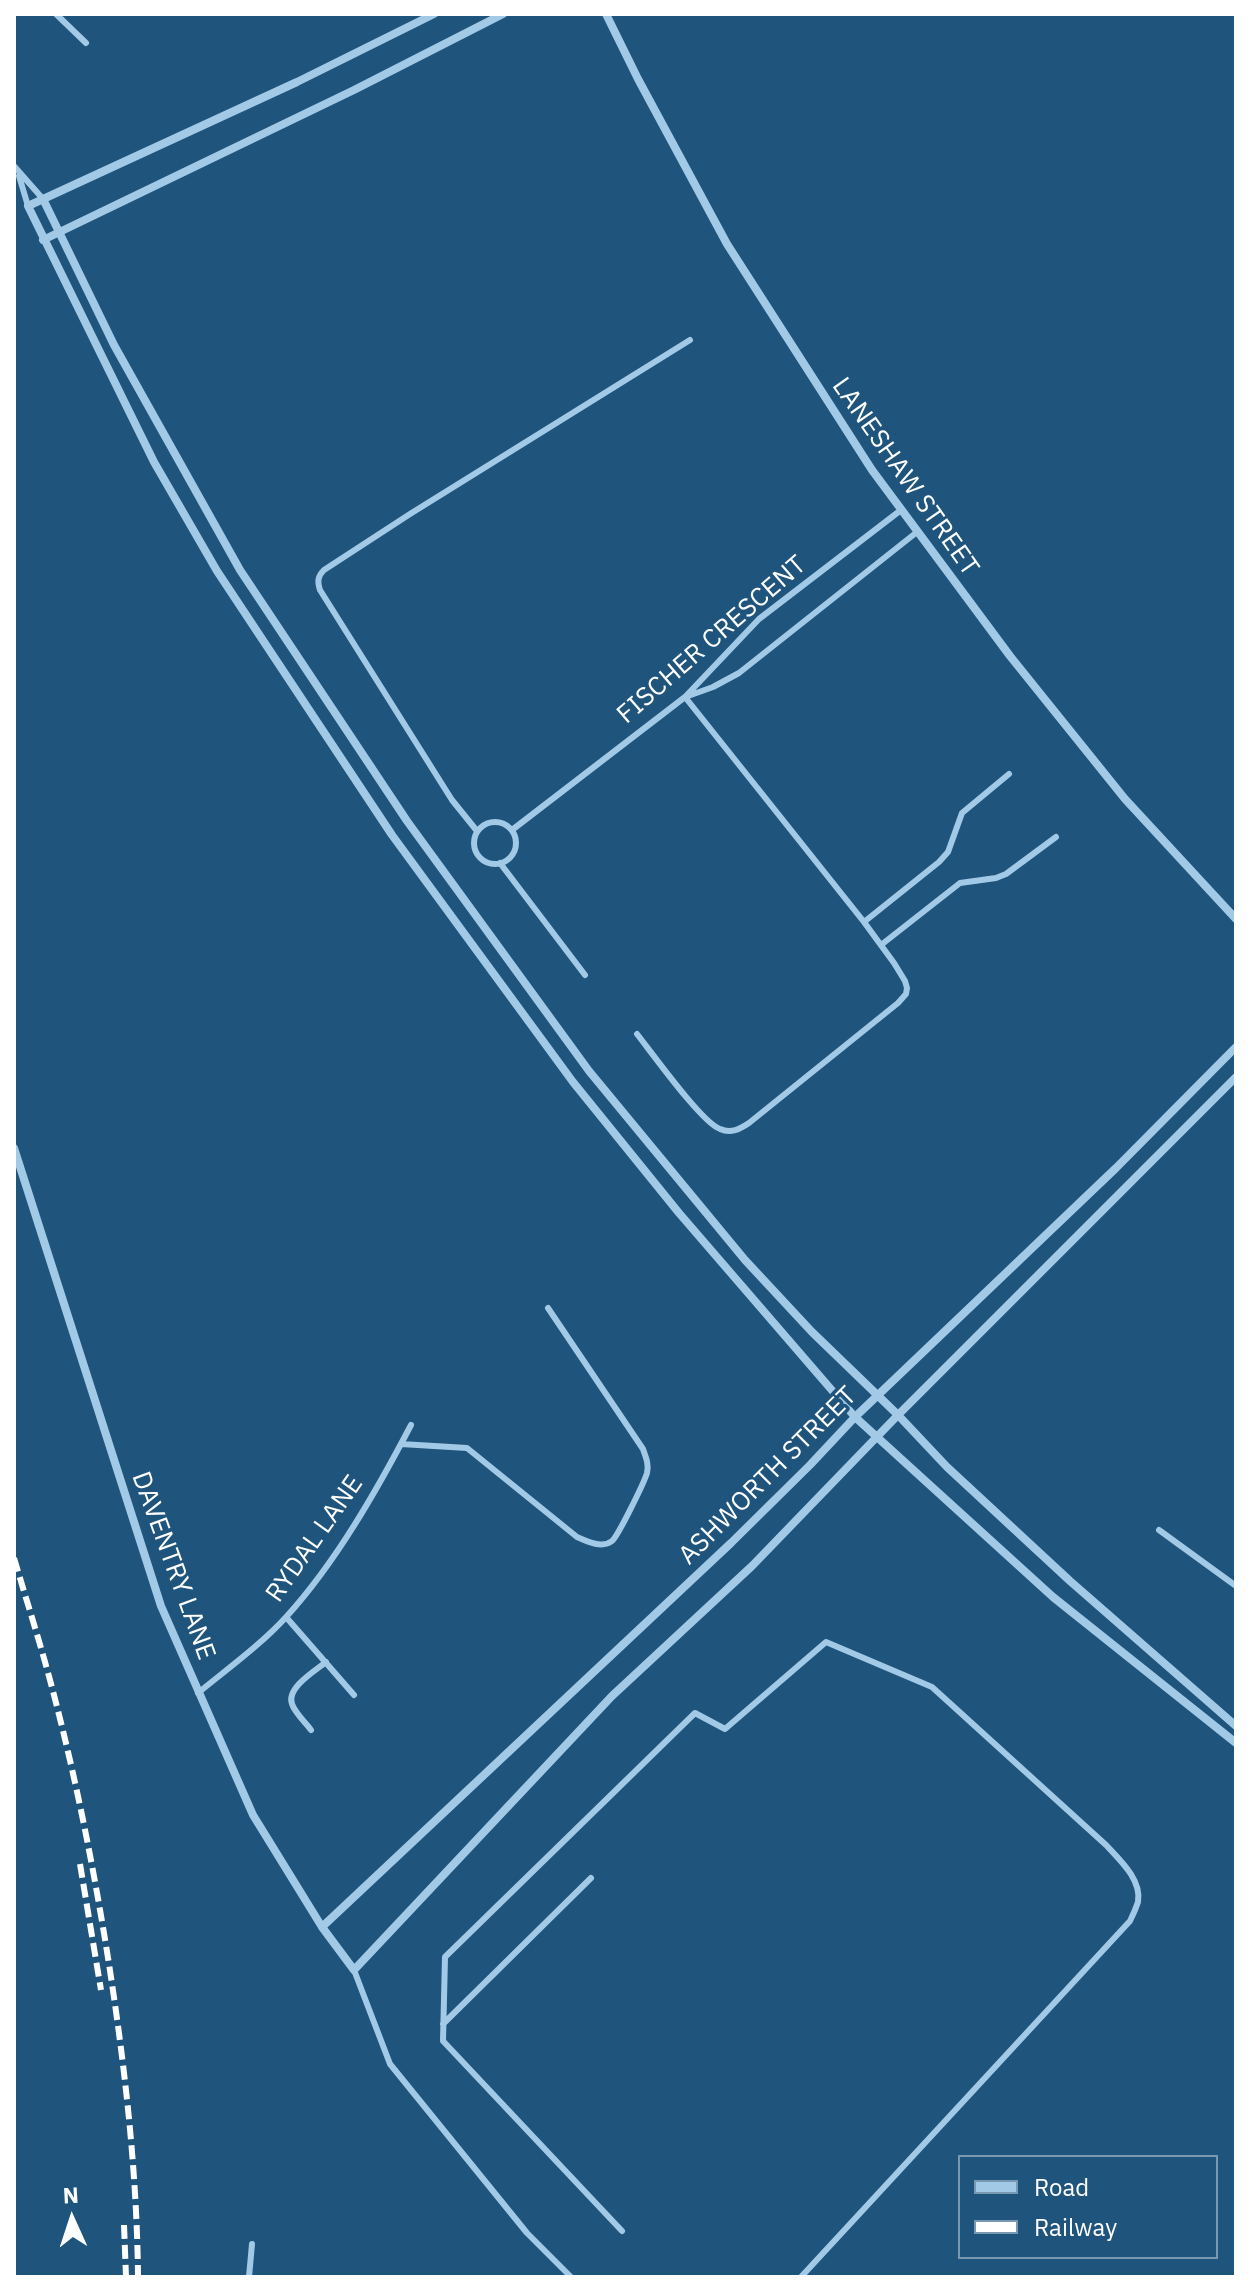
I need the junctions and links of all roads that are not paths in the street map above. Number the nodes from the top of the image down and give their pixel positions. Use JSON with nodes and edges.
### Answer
{"nodes":[{"id":1,"x":56,"y":14,"type":"edge"},
{"id":2,"x":434,"y":14,"type":"edge"},
{"id":3,"x":503,"y":14,"type":"edge"},
{"id":4,"x":606,"y":14,"type":"edge"},
{"id":5,"x":86,"y":43,"type":"dead end"},
{"id":6,"x":16,"y":169,"type":"edge"},
{"id":7,"x":43,"y":199,"type":"junction"},
{"id":8,"x":28,"y":206,"type":"junction"},
{"id":9,"x":59,"y":232,"type":"junction"},
{"id":10,"x":43,"y":240,"type":"junction"},
{"id":11,"x":690,"y":340,"type":"dead end"},
{"id":12,"x":901,"y":510,"type":"junction"},
{"id":13,"x":917,"y":532,"type":"junction"},
{"id":14,"x":685,"y":697,"type":"junction"},
{"id":15,"x":1009,"y":774,"type":"dead end"},
{"id":16,"x":512,"y":830,"type":"junction"},
{"id":17,"x":477,"y":831,"type":"junction"},
{"id":18,"x":1056,"y":837,"type":"dead end"},
{"id":19,"x":500,"y":863,"type":"junction"},
{"id":20,"x":1236,"y":919,"type":"edge"},
{"id":21,"x":864,"y":922,"type":"junction"},
{"id":22,"x":881,"y":945,"type":"junction"},
{"id":23,"x":585,"y":975,"type":"dead end"},
{"id":24,"x":637,"y":1034,"type":"dead end"},
{"id":25,"x":1236,"y":1047,"type":"edge"},
{"id":26,"x":1236,"y":1077,"type":"edge"},
{"id":27,"x":14,"y":1148,"type":"edge"},
{"id":28,"x":548,"y":1308,"type":"dead end"},
{"id":29,"x":878,"y":1396,"type":"junction"},
{"id":30,"x":898,"y":1415,"type":"junction"},
{"id":31,"x":855,"y":1417,"type":"junction"},
{"id":32,"x":411,"y":1425,"type":"dead end"},
{"id":33,"x":877,"y":1438,"type":"junction"},
{"id":34,"x":401,"y":1444,"type":"junction"},
{"id":35,"x":1159,"y":1530,"type":"dead end"},
{"id":36,"x":1236,"y":1586,"type":"edge"},
{"id":37,"x":286,"y":1617,"type":"junction"},
{"id":38,"x":326,"y":1662,"type":"junction"},
{"id":39,"x":198,"y":1693,"type":"junction"},
{"id":40,"x":354,"y":1695,"type":"dead end"},
{"id":41,"x":1236,"y":1726,"type":"edge"},
{"id":42,"x":311,"y":1730,"type":"dead end"},
{"id":43,"x":1236,"y":1743,"type":"edge"},
{"id":44,"x":591,"y":1878,"type":"dead end"},
{"id":45,"x":322,"y":1927,"type":"junction"},
{"id":46,"x":354,"y":1970,"type":"junction"},
{"id":47,"x":443,"y":2024,"type":"junction"},
{"id":48,"x":622,"y":2231,"type":"dead end"},
{"id":49,"x":252,"y":2244,"type":"dead end"},
{"id":50,"x":249,"y":2277,"type":"edge"},
{"id":51,"x":571,"y":2277,"type":"edge"},
{"id":52,"x":801,"y":2277,"type":"edge"}],
"edges":[{"from":1,"to":5,"type":"lane"},
{"from":2,"to":7,"type":"street"},
{"from":3,"to":9,"type":"street"},
{"from":4,"to":12,"type":"street","name":"LANESHAW STREET"},
{"from":6,"to":7,"type":"lane"},
{"from":6,"to":8,"type":"lane"},
{"from":7,"to":8,"type":"street"},
{"from":7,"to":9,"type":"street"},
{"from":8,"to":10,"type":"street"},
{"from":9,"to":10,"type":"street"},
{"from":9,"to":29,"type":"street"},
{"from":10,"to":31,"type":"street"},
{"from":11,"to":17,"type":"lane"},
{"from":12,"to":13,"type":"street","name":"LANESHAW STREET"},
{"from":12,"to":14,"type":"lane","name":"FISCHER CRESCENT"},
{"from":13,"to":14,"type":"lane"},
{"from":13,"to":20,"type":"street","name":"LANESHAW STREET"},
{"from":14,"to":16,"type":"lane","name":"FISCHER CRESCENT"},
{"from":14,"to":21,"type":"lane"},
{"from":15,"to":21,"type":"lane"},
{"from":16,"to":17,"type":"lane"},
{"from":16,"to":19,"type":"lane"},
{"from":17,"to":19,"type":"lane"},
{"from":18,"to":22,"type":"lane"},
{"from":19,"to":23,"type":"lane"},
{"from":21,"to":22,"type":"lane"},
{"from":22,"to":24,"type":"lane"},
{"from":25,"to":29,"type":"street","name":"ASHWORTH STREET"},
{"from":26,"to":30,"type":"street","name":"ASHWORTH STREET"},
{"from":27,"to":39,"type":"street","name":"DAVENTRY LANE"},
{"from":28,"to":34,"type":"lane"},
{"from":29,"to":30,"type":"street"},
{"from":29,"to":31,"type":"street","name":"ASHWORTH STREET"},
{"from":30,"to":33,"type":"street","name":"ASHWORTH STREET"},
{"from":30,"to":41,"type":"street"},
{"from":31,"to":33,"type":"street"},
{"from":31,"to":45,"type":"street","name":"ASHWORTH STREET"},
{"from":32,"to":34,"type":"lane","name":"RYDAL LANE"},
{"from":33,"to":43,"type":"street"},
{"from":33,"to":46,"type":"street","name":"ASHWORTH STREET"},
{"from":34,"to":37,"type":"lane","name":"RYDAL LANE"},
{"from":35,"to":36,"type":"lane"},
{"from":37,"to":38,"type":"lane"},
{"from":37,"to":39,"type":"lane","name":"RYDAL LANE"},
{"from":38,"to":40,"type":"lane"},
{"from":38,"to":42,"type":"lane"},
{"from":39,"to":45,"type":"street","name":"DAVENTRY LANE"},
{"from":44,"to":47,"type":"lane"},
{"from":45,"to":46,"type":"street","name":"DAVENTRY LANE"},
{"from":46,"to":51,"type":"lane"},
{"from":47,"to":48,"type":"lane"},
{"from":47,"to":52,"type":"lane"},
{"from":49,"to":50,"type":"lane"}]}
